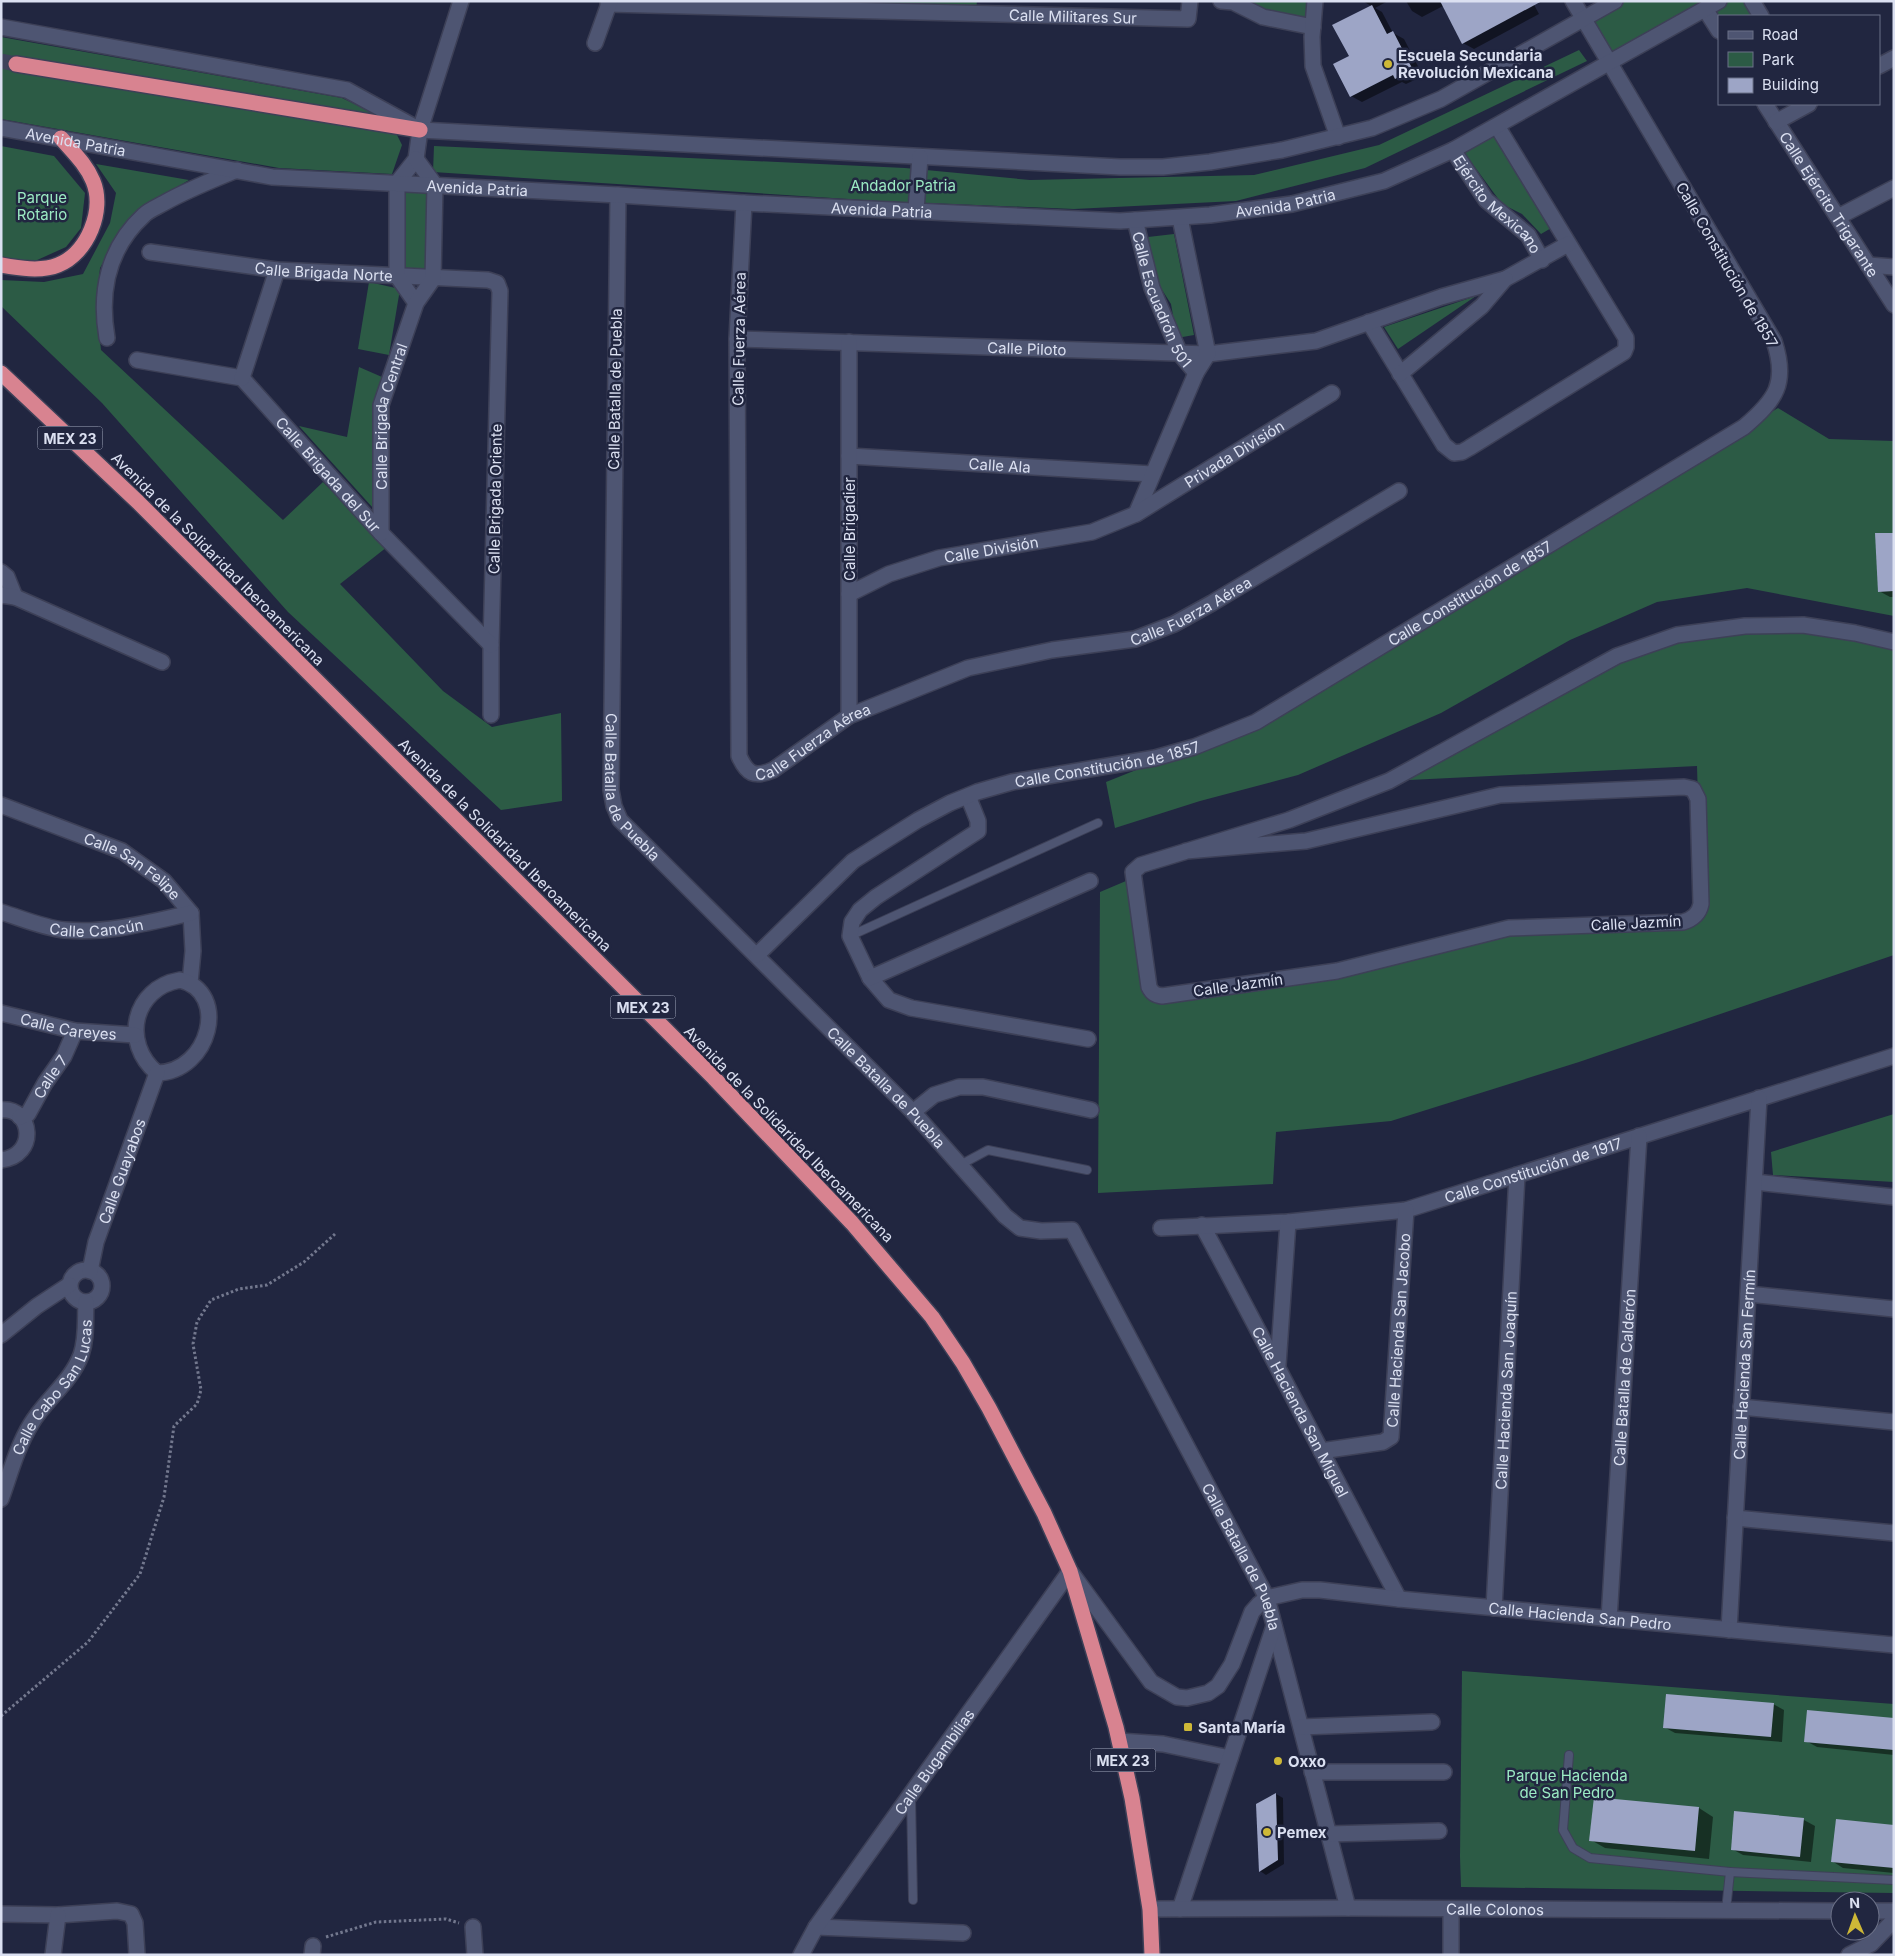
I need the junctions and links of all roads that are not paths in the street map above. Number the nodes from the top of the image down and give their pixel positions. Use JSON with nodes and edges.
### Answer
{"nodes":[{"id":1,"x":461,"y":1,"type":"edge"},
{"id":2,"x":1190,"y":1,"type":"edge"},
{"id":3,"x":1221,"y":1,"type":"edge"},
{"id":4,"x":1315,"y":1,"type":"edge"},
{"id":5,"x":1572,"y":1,"type":"edge"},
{"id":6,"x":1615,"y":1,"type":"edge"},
{"id":7,"x":1720,"y":1,"type":"edge"},
{"id":8,"x":1752,"y":1,"type":"edge"},
{"id":9,"x":609,"y":3,"type":"edge"},
{"id":10,"x":863,"y":6,"type":"edge"},
{"id":11,"x":986,"y":8,"type":"edge"},
{"id":12,"x":1705,"y":10,"type":"junction"},
{"id":13,"x":1760,"y":15,"type":"edge"},
{"id":14,"x":1583,"y":19,"type":"junction"},
{"id":15,"x":1,"y":27,"type":"edge"},
{"id":16,"x":1313,"y":27,"type":"junction"},
{"id":17,"x":1718,"y":30,"type":"edge"},
{"id":18,"x":595,"y":43,"type":"dead end"},
{"id":19,"x":1894,"y":58,"type":"edge"},
{"id":20,"x":1609,"y":63,"type":"junction"},
{"id":21,"x":16,"y":64,"type":"tunnel mouth"},
{"id":22,"x":1880,"y":65,"type":"edge"},
{"id":23,"x":1766,"y":105,"type":"edge"},
{"id":24,"x":1804,"y":105,"type":"edge"},
{"id":25,"x":1776,"y":122,"type":"junction"},
{"id":26,"x":1497,"y":126,"type":"junction"},
{"id":27,"x":1,"y":128,"type":"edge"},
{"id":28,"x":420,"y":130,"type":"junction"},
{"id":29,"x":1338,"y":136,"type":"junction"},
{"id":30,"x":61,"y":138,"type":"junction"},
{"id":31,"x":1453,"y":150,"type":"junction"},
{"id":32,"x":920,"y":157,"type":"junction"},
{"id":33,"x":416,"y":158,"type":"junction"},
{"id":34,"x":237,"y":170,"type":"junction"},
{"id":35,"x":397,"y":183,"type":"junction"},
{"id":36,"x":434,"y":185,"type":"junction"},
{"id":37,"x":1894,"y":188,"type":"edge"},
{"id":38,"x":618,"y":195,"type":"junction"},
{"id":39,"x":744,"y":203,"type":"junction"},
{"id":40,"x":916,"y":210,"type":"junction"},
{"id":41,"x":1838,"y":217,"type":"junction"},
{"id":42,"x":1180,"y":218,"type":"junction"},
{"id":43,"x":1135,"y":220,"type":"junction"},
{"id":44,"x":1568,"y":244,"type":"junction"},
{"id":45,"x":150,"y":252,"type":"dead end"},
{"id":46,"x":1542,"y":260,"type":"junction"},
{"id":47,"x":1,"y":265,"type":"edge"},
{"id":48,"x":1868,"y":265,"type":"junction"},
{"id":49,"x":1894,"y":267,"type":"edge"},
{"id":50,"x":278,"y":270,"type":"junction"},
{"id":51,"x":397,"y":276,"type":"junction"},
{"id":52,"x":433,"y":279,"type":"junction"},
{"id":53,"x":1505,"y":279,"type":"junction"},
{"id":54,"x":497,"y":284,"type":"joint"},
{"id":55,"x":416,"y":303,"type":"junction"},
{"id":56,"x":1894,"y":305,"type":"edge"},
{"id":57,"x":1369,"y":322,"type":"junction"},
{"id":58,"x":107,"y":338,"type":"dead end"},
{"id":59,"x":737,"y":339,"type":"junction"},
{"id":60,"x":849,"y":342,"type":"junction"},
{"id":61,"x":1180,"y":354,"type":"junction"},
{"id":62,"x":1208,"y":354,"type":"junction"},
{"id":63,"x":136,"y":360,"type":"dead end"},
{"id":64,"x":1,"y":373,"type":"edge"},
{"id":65,"x":1196,"y":373,"type":"junction"},
{"id":66,"x":1400,"y":374,"type":"junction"},
{"id":67,"x":242,"y":378,"type":"junction"},
{"id":68,"x":1332,"y":393,"type":"dead end"},
{"id":69,"x":849,"y":456,"type":"junction"},
{"id":70,"x":1152,"y":474,"type":"junction"},
{"id":71,"x":1399,"y":490,"type":"dead end"},
{"id":72,"x":1136,"y":514,"type":"junction"},
{"id":73,"x":381,"y":533,"type":"junction"},
{"id":74,"x":1,"y":572,"type":"edge"},
{"id":75,"x":849,"y":594,"type":"junction"},
{"id":76,"x":8,"y":596,"type":"edge"},
{"id":77,"x":1894,"y":642,"type":"edge"},
{"id":78,"x":491,"y":645,"type":"junction"},
{"id":79,"x":162,"y":662,"type":"dead end"},
{"id":80,"x":491,"y":715,"type":"dead end"},
{"id":81,"x":849,"y":716,"type":"junction"},
{"id":82,"x":968,"y":796,"type":"junction"},
{"id":83,"x":1,"y":805,"type":"edge"},
{"id":84,"x":1098,"y":823,"type":"dead end"},
{"id":85,"x":1186,"y":851,"type":"junction"},
{"id":86,"x":1090,"y":881,"type":"dead end"},
{"id":87,"x":1,"y":912,"type":"edge"},
{"id":88,"x":191,"y":913,"type":"junction"},
{"id":89,"x":850,"y":936,"type":"junction"},
{"id":90,"x":757,"y":955,"type":"junction"},
{"id":91,"x":870,"y":978,"type":"junction"},
{"id":92,"x":190,"y":982,"type":"junction"},
{"id":93,"x":1,"y":1013,"type":"edge"},
{"id":94,"x":75,"y":1031,"type":"junction"},
{"id":95,"x":135,"y":1035,"type":"junction"},
{"id":96,"x":1088,"y":1039,"type":"dead end"},
{"id":97,"x":1894,"y":1056,"type":"edge"},
{"id":98,"x":156,"y":1073,"type":"junction"},
{"id":99,"x":1759,"y":1098,"type":"junction"},
{"id":100,"x":1,"y":1110,"type":"edge"},
{"id":101,"x":1091,"y":1110,"type":"dead end"},
{"id":102,"x":913,"y":1112,"type":"junction"},
{"id":103,"x":20,"y":1117,"type":"junction"},
{"id":104,"x":1639,"y":1136,"type":"junction"},
{"id":105,"x":1,"y":1160,"type":"edge"},
{"id":106,"x":960,"y":1165,"type":"junction"},
{"id":107,"x":1087,"y":1170,"type":"dead end"},
{"id":108,"x":1517,"y":1174,"type":"junction"},
{"id":109,"x":1755,"y":1182,"type":"junction"},
{"id":110,"x":1894,"y":1197,"type":"edge"},
{"id":111,"x":1406,"y":1210,"type":"junction"},
{"id":112,"x":1288,"y":1222,"type":"junction"},
{"id":113,"x":1202,"y":1225,"type":"junction"},
{"id":114,"x":1161,"y":1228,"type":"dead end"},
{"id":115,"x":90,"y":1271,"type":"junction"},
{"id":116,"x":70,"y":1285,"type":"junction"},
{"id":117,"x":1748,"y":1294,"type":"junction"},
{"id":118,"x":86,"y":1302,"type":"junction"},
{"id":119,"x":1894,"y":1309,"type":"edge"},
{"id":120,"x":1,"y":1335,"type":"edge"},
{"id":121,"x":1278,"y":1365,"type":"junction"},
{"id":122,"x":1742,"y":1407,"type":"junction"},
{"id":123,"x":1894,"y":1422,"type":"edge"},
{"id":124,"x":1321,"y":1451,"type":"junction"},
{"id":125,"x":1,"y":1499,"type":"edge"},
{"id":126,"x":1735,"y":1518,"type":"junction"},
{"id":127,"x":1894,"y":1533,"type":"edge"},
{"id":128,"x":1070,"y":1571,"type":"junction"},
{"id":129,"x":1267,"y":1598,"type":"junction"},
{"id":130,"x":1399,"y":1600,"type":"junction"},
{"id":131,"x":1494,"y":1608,"type":"junction"},
{"id":132,"x":1609,"y":1619,"type":"junction"},
{"id":133,"x":1274,"y":1625,"type":"junction"},
{"id":134,"x":1729,"y":1630,"type":"junction"},
{"id":135,"x":1894,"y":1645,"type":"edge"},
{"id":136,"x":1432,"y":1722,"type":"dead end"},
{"id":137,"x":1300,"y":1727,"type":"junction"},
{"id":138,"x":1119,"y":1741,"type":"junction"},
{"id":139,"x":1569,"y":1756,"type":"dead end"},
{"id":140,"x":1230,"y":1758,"type":"junction"},
{"id":141,"x":1312,"y":1772,"type":"junction"},
{"id":142,"x":1444,"y":1772,"type":"dead end"},
{"id":143,"x":911,"y":1794,"type":"junction"},
{"id":144,"x":1439,"y":1831,"type":"dead end"},
{"id":145,"x":1329,"y":1834,"type":"junction"},
{"id":146,"x":1730,"y":1872,"type":"junction"},
{"id":147,"x":1894,"y":1880,"type":"edge"},
{"id":148,"x":913,"y":1900,"type":"dead end"},
{"id":149,"x":1348,"y":1908,"type":"junction"},
{"id":150,"x":1150,"y":1909,"type":"junction"},
{"id":151,"x":1180,"y":1909,"type":"junction"},
{"id":152,"x":1451,"y":1909,"type":"junction"},
{"id":153,"x":1726,"y":1910,"type":"junction"},
{"id":154,"x":1830,"y":1911,"type":"edge"},
{"id":155,"x":1880,"y":1911,"type":"edge"},
{"id":156,"x":1894,"y":1911,"type":"edge"},
{"id":157,"x":1,"y":1914,"type":"edge"},
{"id":158,"x":58,"y":1915,"type":"junction"},
{"id":159,"x":1894,"y":1920,"type":"edge"},
{"id":160,"x":473,"y":1927,"type":"road end"},
{"id":161,"x":816,"y":1927,"type":"junction"},
{"id":162,"x":963,"y":1933,"type":"dead end"},
{"id":163,"x":53,"y":1955,"type":"edge"},
{"id":164,"x":137,"y":1955,"type":"edge"},
{"id":165,"x":475,"y":1955,"type":"edge"},
{"id":166,"x":801,"y":1955,"type":"edge"},
{"id":167,"x":1152,"y":1955,"type":"edge"},
{"id":168,"x":1451,"y":1955,"type":"edge"},
{"id":169,"x":1849,"y":1955,"type":"edge"}],
"edges":[{"from":1,"to":28,"type":"street"},
{"from":2,"to":11,"type":"street","name":"Calle Militares Sur"},
{"from":3,"to":16,"type":"street"},
{"from":4,"to":16,"type":"street"},
{"from":5,"to":14,"type":"street","name":"Calle Constitución de 1857"},
{"from":6,"to":14,"type":"street"},
{"from":7,"to":12,"type":"street","name":"Avenida Patria"},
{"from":8,"to":13,"type":"street"},
{"from":9,"to":10,"type":"street","name":"Calle Militares Sur"},
{"from":9,"to":18,"type":"street"},
{"from":10,"to":11,"type":"street","name":"Calle Militares Sur"},
{"from":12,"to":17,"type":"street"},
{"from":12,"to":20,"type":"street","name":"Avenida Patria"},
{"from":14,"to":20,"type":"street","name":"Calle Constitución de 1857"},
{"from":14,"to":29,"type":"street"},
{"from":15,"to":28,"type":"street"},
{"from":16,"to":29,"type":"street"},
{"from":19,"to":22,"type":"street"},
{"from":20,"to":26,"type":"street","name":"Avenida Patria"},
{"from":20,"to":82,"type":"street","name":"Calle Constitución de 1857"},
{"from":21,"to":28,"type":"highway"},
{"from":23,"to":25,"type":"street","name":"Calle Ejército Trigarante"},
{"from":24,"to":25,"type":"street"},
{"from":25,"to":41,"type":"street","name":"Calle Ejército Trigarante"},
{"from":26,"to":31,"type":"street","name":"Avenida Patria"},
{"from":26,"to":44,"type":"street"},
{"from":27,"to":30,"type":"street","name":"Avenida Patria"},
{"from":28,"to":32,"type":"street"},
{"from":28,"to":33,"type":"street"},
{"from":29,"to":32,"type":"street"},
{"from":30,"to":34,"type":"street","name":"Avenida Patria"},
{"from":30,"to":47,"type":"highway"},
{"from":31,"to":42,"type":"street","name":"Avenida Patria"},
{"from":31,"to":46,"type":"street","name":"Ejército Mexicano"},
{"from":32,"to":40,"type":"street"},
{"from":33,"to":35,"type":"street"},
{"from":33,"to":36,"type":"street"},
{"from":34,"to":35,"type":"street","name":"Avenida Patria"},
{"from":34,"to":58,"type":"street"},
{"from":35,"to":36,"type":"street","name":"Avenida Patria"},
{"from":35,"to":51,"type":"street"},
{"from":36,"to":38,"type":"street","name":"Avenida Patria"},
{"from":36,"to":52,"type":"street"},
{"from":37,"to":41,"type":"street"},
{"from":38,"to":39,"type":"street","name":"Avenida Patria"},
{"from":38,"to":90,"type":"street","name":"Calle Batalla de Puebla"},
{"from":39,"to":40,"type":"street","name":"Avenida Patria"},
{"from":39,"to":59,"type":"street","name":"Calle Fuerza Aérea"},
{"from":40,"to":43,"type":"street","name":"Avenida Patria"},
{"from":41,"to":48,"type":"street","name":"Calle Ejército Trigarante"},
{"from":42,"to":43,"type":"street","name":"Avenida Patria"},
{"from":42,"to":62,"type":"street","name":"Calle Escuadrón 501"},
{"from":43,"to":61,"type":"street","name":"Calle Escuadrón 501"},
{"from":44,"to":46,"type":"street"},
{"from":44,"to":66,"type":"street"},
{"from":45,"to":50,"type":"street","name":"Calle Brigada Norte"},
{"from":46,"to":53,"type":"street"},
{"from":48,"to":49,"type":"street"},
{"from":48,"to":56,"type":"street","name":"Calle Ejército Trigarante"},
{"from":50,"to":51,"type":"street","name":"Calle Brigada Norte"},
{"from":50,"to":67,"type":"street"},
{"from":51,"to":52,"type":"street","name":"Calle Brigada Norte"},
{"from":51,"to":55,"type":"street"},
{"from":52,"to":54,"type":"street","name":"Calle Brigada Norte"},
{"from":52,"to":55,"type":"street","name":"Calle Brigada Central"},
{"from":53,"to":57,"type":"street","name":"Calle Piloto"},
{"from":53,"to":66,"type":"street"},
{"from":54,"to":78,"type":"street","name":"Calle Brigada Oriente"},
{"from":55,"to":73,"type":"street","name":"Calle Brigada Central"},
{"from":57,"to":62,"type":"street","name":"Calle Piloto"},
{"from":57,"to":66,"type":"street"},
{"from":59,"to":60,"type":"street","name":"Calle Piloto"},
{"from":59,"to":81,"type":"street","name":"Calle Fuerza Aérea"},
{"from":60,"to":61,"type":"street","name":"Calle Piloto"},
{"from":60,"to":69,"type":"street","name":"Calle Brigadier"},
{"from":61,"to":62,"type":"street","name":"Calle Piloto"},
{"from":61,"to":65,"type":"street","name":"Calle Escuadrón 501"},
{"from":62,"to":65,"type":"street","name":"Calle Escuadrón 501"},
{"from":63,"to":67,"type":"street"},
{"from":64,"to":128,"type":"highway","name":"Avenida de la Solidaridad Iberoamericana","number":"MEX 23"},
{"from":65,"to":70,"type":"street","name":"Calle Escuadrón 501"},
{"from":67,"to":73,"type":"street","name":"Calle Brigada del Sur"},
{"from":68,"to":72,"type":"street","name":"Privada División"},
{"from":69,"to":70,"type":"street","name":"Calle Ala"},
{"from":69,"to":75,"type":"street","name":"Calle Brigadier"},
{"from":70,"to":72,"type":"street","name":"Calle Escuadrón 501"},
{"from":71,"to":81,"type":"street","name":"Calle Fuerza Aérea"},
{"from":72,"to":75,"type":"street","name":"Calle División"},
{"from":73,"to":78,"type":"street","name":"Calle Brigada del Sur"},
{"from":74,"to":76,"type":"street"},
{"from":75,"to":81,"type":"street","name":"Calle Brigadier"},
{"from":76,"to":79,"type":"street"},
{"from":77,"to":85,"type":"street","name":"Calle Jazmín"},
{"from":78,"to":80,"type":"street","name":"Calle Brigada Oriente"},
{"from":82,"to":89,"type":"street"},
{"from":82,"to":90,"type":"street","name":"Calle Constitución de 1857"},
{"from":83,"to":88,"type":"street","name":"Calle San Felipe"},
{"from":84,"to":89,"type":"lane"},
{"from":85,"to":85,"type":"street","name":"Calle Jazmín"},
{"from":86,"to":91,"type":"street"},
{"from":87,"to":88,"type":"street","name":"Calle Cancún"},
{"from":88,"to":92,"type":"street","name":"Calle San Felipe"},
{"from":89,"to":91,"type":"street"},
{"from":90,"to":102,"type":"street","name":"Calle Batalla de Puebla"},
{"from":91,"to":96,"type":"street"},
{"from":92,"to":95,"type":"street"},
{"from":92,"to":98,"type":"street"},
{"from":93,"to":94,"type":"street","name":"Calle Careyes"},
{"from":94,"to":95,"type":"street","name":"Calle Careyes"},
{"from":94,"to":103,"type":"street","name":"Calle 7"},
{"from":95,"to":98,"type":"street"},
{"from":97,"to":99,"type":"street","name":"Calle Constitución de 1917"},
{"from":98,"to":115,"type":"street","name":"Calle Guayabos"},
{"from":99,"to":104,"type":"street","name":"Calle Constitución de 1917"},
{"from":99,"to":109,"type":"street","name":"Calle Hacienda San Fermín"},
{"from":100,"to":103,"type":"street"},
{"from":101,"to":102,"type":"street"},
{"from":102,"to":106,"type":"street","name":"Calle Batalla de Puebla"},
{"from":103,"to":105,"type":"street"},
{"from":104,"to":108,"type":"street","name":"Calle Constitución de 1917"},
{"from":104,"to":132,"type":"street","name":"Calle Batalla de Calderón"},
{"from":106,"to":107,"type":"lane"},
{"from":106,"to":129,"type":"street","name":"Calle Batalla de Puebla"},
{"from":108,"to":111,"type":"street","name":"Calle Constitución de 1917"},
{"from":108,"to":131,"type":"street","name":"Calle Hacienda San Joaquín"},
{"from":109,"to":110,"type":"street"},
{"from":109,"to":117,"type":"street","name":"Calle Hacienda San Fermín"},
{"from":111,"to":112,"type":"street","name":"Calle Constitución de 1917"},
{"from":111,"to":124,"type":"street","name":"Calle Hacienda San Jacobo"},
{"from":112,"to":113,"type":"street","name":"Calle Constitución de 1917"},
{"from":112,"to":121,"type":"street"},
{"from":113,"to":114,"type":"street","name":"Calle Constitución de 1917"},
{"from":113,"to":121,"type":"street","name":"Calle Hacienda San Miguel"},
{"from":115,"to":116,"type":"street"},
{"from":115,"to":118,"type":"street"},
{"from":116,"to":118,"type":"street"},
{"from":116,"to":120,"type":"street"},
{"from":117,"to":119,"type":"street"},
{"from":117,"to":122,"type":"street","name":"Calle Hacienda San Fermín"},
{"from":118,"to":125,"type":"street","name":"Calle Cabo San Lucas"},
{"from":121,"to":124,"type":"street","name":"Calle Hacienda San Miguel"},
{"from":122,"to":123,"type":"street"},
{"from":122,"to":126,"type":"street","name":"Calle Hacienda San Fermín"},
{"from":124,"to":130,"type":"street","name":"Calle Hacienda San Miguel"},
{"from":126,"to":127,"type":"street"},
{"from":126,"to":134,"type":"street","name":"Calle Hacienda San Fermín"},
{"from":128,"to":129,"type":"street"},
{"from":128,"to":138,"type":"highway","name":"Avenida de la Solidaridad Iberoamericana","number":"MEX 23"},
{"from":128,"to":143,"type":"street","name":"Calle Bugambilias"},
{"from":129,"to":130,"type":"street","name":"Calle Hacienda San Pedro"},
{"from":129,"to":133,"type":"street","name":"Calle Batalla de Puebla"},
{"from":130,"to":131,"type":"street","name":"Calle Hacienda San Pedro"},
{"from":131,"to":132,"type":"street","name":"Calle Hacienda San Pedro"},
{"from":132,"to":134,"type":"street","name":"Calle Hacienda San Pedro"},
{"from":133,"to":137,"type":"street","name":"Calle Batalla de Puebla"},
{"from":133,"to":140,"type":"street"},
{"from":134,"to":135,"type":"street","name":"Calle Hacienda San Pedro"},
{"from":136,"to":137,"type":"street"},
{"from":137,"to":141,"type":"street","name":"Calle Batalla de Puebla"},
{"from":138,"to":140,"type":"street"},
{"from":138,"to":150,"type":"highway","name":"Avenida de la Solidaridad Iberoamericana","number":"MEX 23"},
{"from":139,"to":146,"type":"lane"},
{"from":140,"to":151,"type":"street"},
{"from":141,"to":142,"type":"street"},
{"from":141,"to":145,"type":"street","name":"Calle Batalla de Puebla"},
{"from":143,"to":148,"type":"lane"},
{"from":143,"to":161,"type":"street","name":"Calle Bugambilias"},
{"from":144,"to":145,"type":"street"},
{"from":145,"to":149,"type":"street","name":"Calle Batalla de Puebla"},
{"from":146,"to":147,"type":"lane"},
{"from":146,"to":153,"type":"lane"},
{"from":149,"to":151,"type":"street","name":"Calle Colonos"},
{"from":149,"to":152,"type":"street","name":"Calle Colonos"},
{"from":150,"to":151,"type":"street","name":"Calle Colonos"},
{"from":150,"to":167,"type":"highway","name":"Avenida de la Solidaridad Iberoamericana","number":"MEX 23"},
{"from":152,"to":153,"type":"street","name":"Calle Colonos"},
{"from":152,"to":168,"type":"street"},
{"from":153,"to":154,"type":"street","name":"Calle Colonos"},
{"from":155,"to":156,"type":"street"},
{"from":157,"to":158,"type":"street"},
{"from":158,"to":163,"type":"street"},
{"from":158,"to":164,"type":"street"},
{"from":159,"to":169,"type":"street"},
{"from":160,"to":165,"type":"street"},
{"from":161,"to":162,"type":"street"},
{"from":161,"to":166,"type":"street","name":"Calle Bugambilias"}]}
